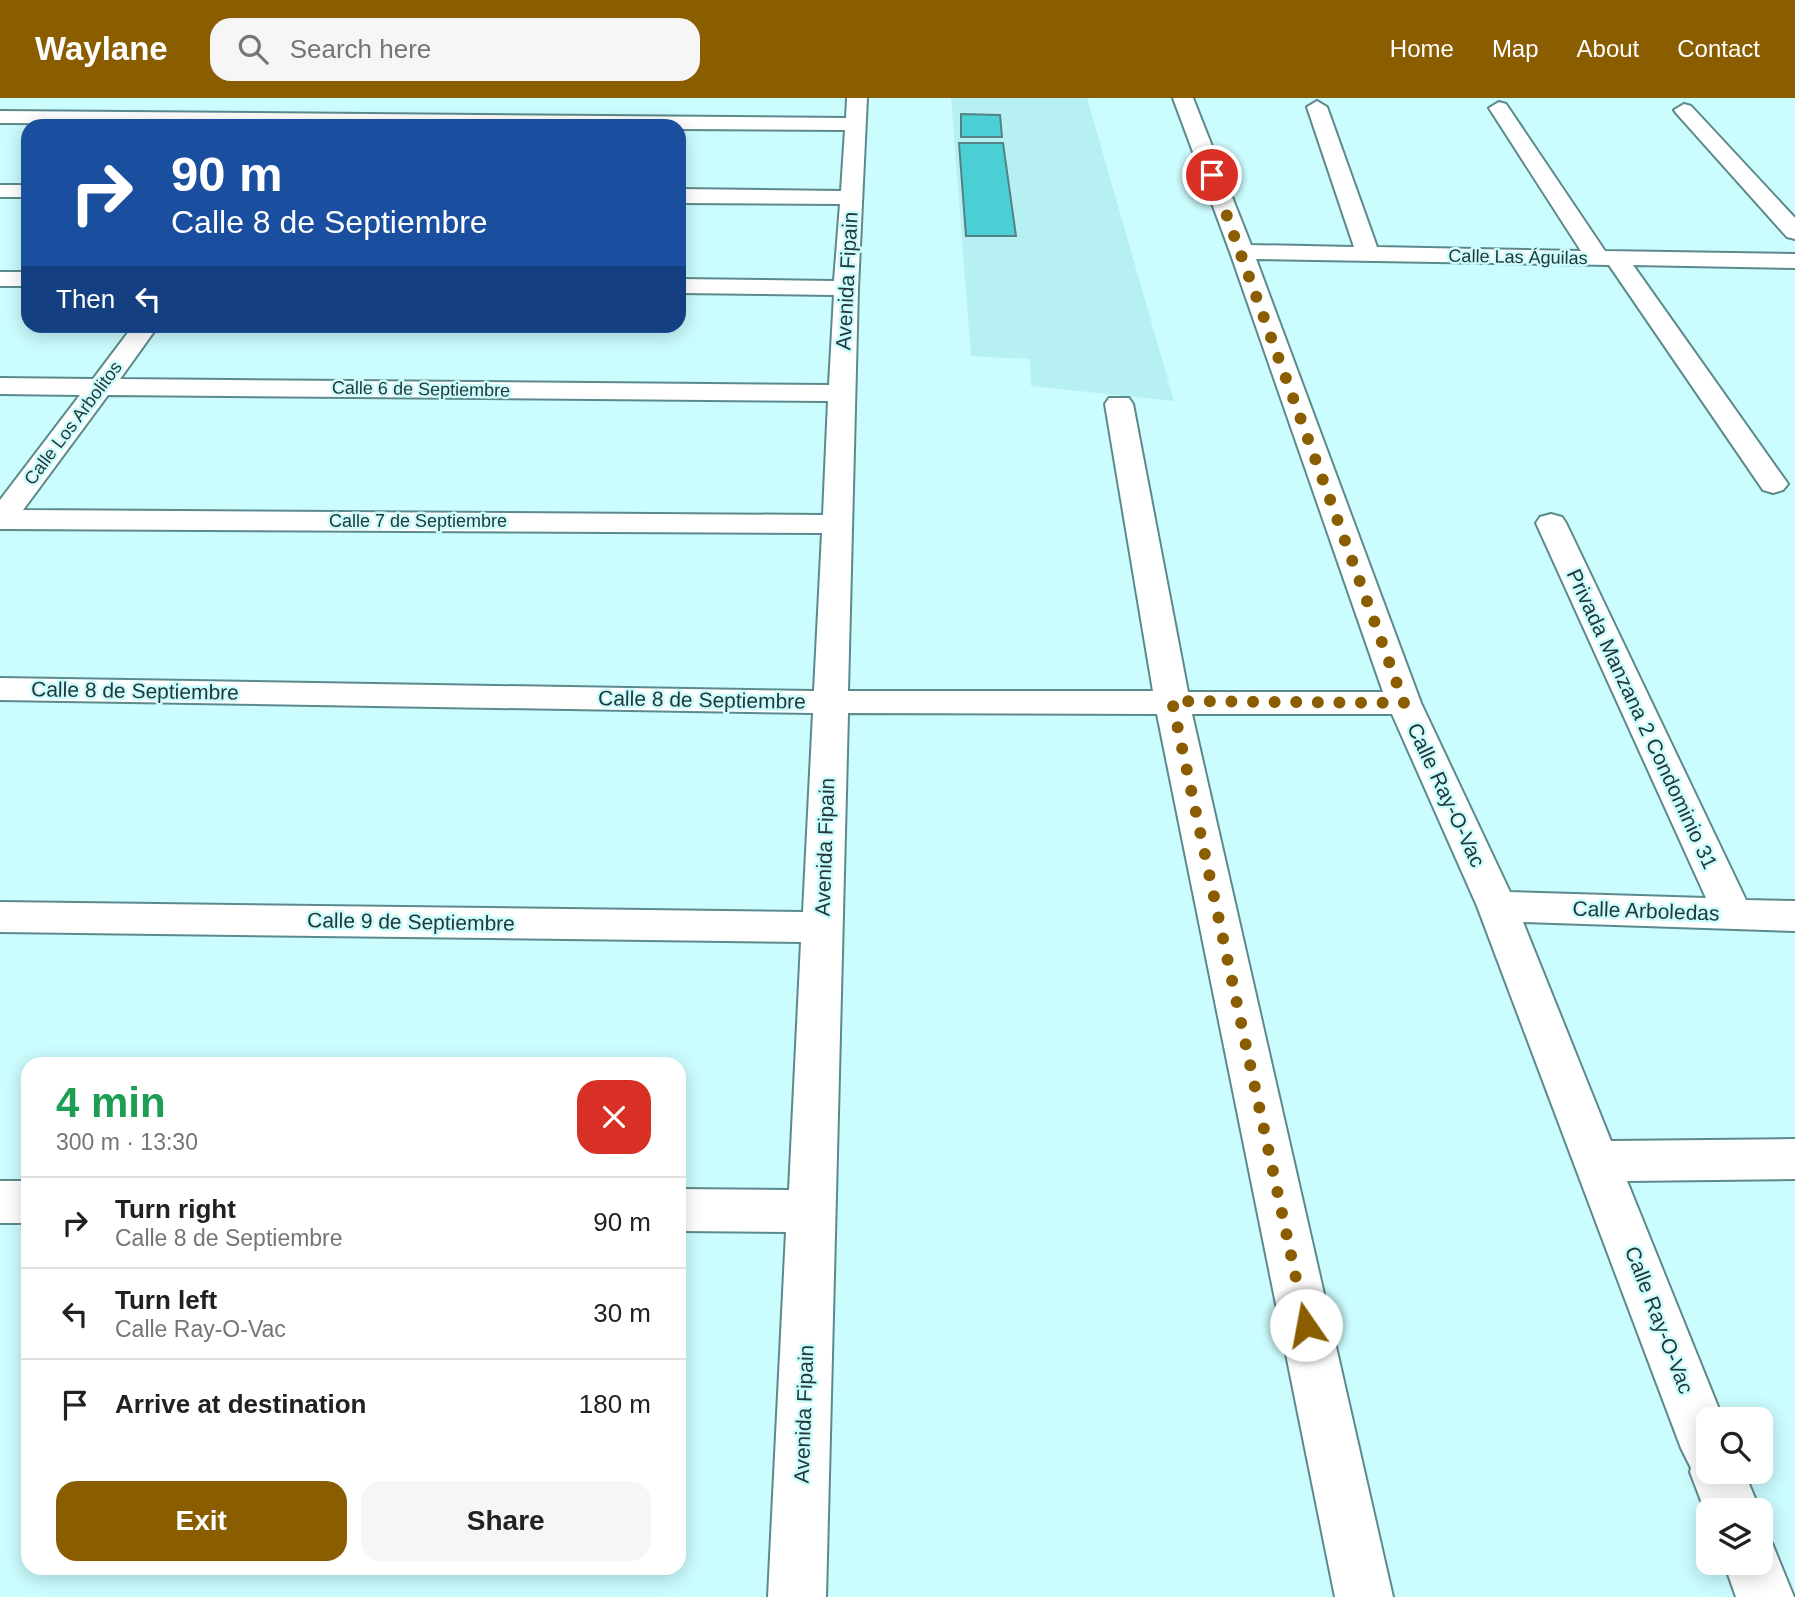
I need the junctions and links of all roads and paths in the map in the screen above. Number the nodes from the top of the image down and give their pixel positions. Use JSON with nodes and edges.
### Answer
{"nodes":[{"id":1,"x":317,"y":98,"type":"edge"},
{"id":2,"x":858,"y":98,"type":"edge"},
{"id":3,"x":1183,"y":98,"type":"edge"},
{"id":4,"x":1317,"y":107,"type":"dead end"},
{"id":5,"x":1499,"y":108,"type":"dead end"},
{"id":6,"x":1684,"y":110,"type":"dead end"},
{"id":7,"x":0,"y":117,"type":"edge"},
{"id":8,"x":99,"y":119,"type":"edge"},
{"id":9,"x":301,"y":119,"type":"edge"},
{"id":10,"x":686,"y":124,"type":"edge"},
{"id":11,"x":856,"y":124,"type":"junction"},
{"id":12,"x":0,"y":191,"type":"edge"},
{"id":13,"x":21,"y":191,"type":"edge"},
{"id":14,"x":686,"y":197,"type":"edge"},
{"id":15,"x":851,"y":198,"type":"junction"},
{"id":16,"x":1795,"y":232,"type":"edge"},
{"id":17,"x":1242,"y":252,"type":"junction"},
{"id":18,"x":1368,"y":254,"type":"junction"},
{"id":19,"x":1607,"y":258,"type":"junction"},
{"id":20,"x":1795,"y":261,"type":"edge"},
{"id":21,"x":0,"y":279,"type":"edge"},
{"id":22,"x":21,"y":279,"type":"edge"},
{"id":23,"x":686,"y":286,"type":"edge"},
{"id":24,"x":846,"y":288,"type":"junction"},
{"id":25,"x":141,"y":333,"type":"edge"},
{"id":26,"x":0,"y":386,"type":"edge"},
{"id":27,"x":100,"y":386,"type":"junction"},
{"id":28,"x":842,"y":393,"type":"junction"},
{"id":29,"x":1119,"y":404,"type":"dead end"},
{"id":30,"x":1773,"y":484,"type":"dead end"},
{"id":31,"x":0,"y":519,"type":"edge"},
{"id":32,"x":1551,"y":523,"type":"dead end"},
{"id":33,"x":837,"y":524,"type":"junction"},
{"id":34,"x":0,"y":689,"type":"edge"},
{"id":35,"x":1172,"y":701,"type":"junction"},
{"id":36,"x":830,"y":702,"type":"junction"},
{"id":37,"x":1404,"y":703,"type":"junction"},
{"id":38,"x":1497,"y":906,"type":"junction"},
{"id":39,"x":1733,"y":914,"type":"junction"},
{"id":40,"x":1795,"y":916,"type":"edge"},
{"id":41,"x":0,"y":917,"type":"edge"},
{"id":42,"x":822,"y":927,"type":"junction"},
{"id":43,"x":1795,"y":1159,"type":"edge"},
{"id":44,"x":1598,"y":1161,"type":"junction"},
{"id":45,"x":0,"y":1202,"type":"edge"},
{"id":46,"x":21,"y":1202,"type":"edge"},
{"id":47,"x":686,"y":1210,"type":"edge"},
{"id":48,"x":812,"y":1212,"type":"junction"},
{"id":49,"x":1696,"y":1417,"type":"edge"},
{"id":50,"x":1757,"y":1575,"type":"edge"},
{"id":51,"x":797,"y":1597,"type":"edge"},
{"id":52,"x":1364,"y":1597,"type":"edge"},
{"id":53,"x":1765,"y":1597,"type":"edge"}],
"edges":[{"from":1,"to":9,"type":"street"},
{"from":2,"to":11,"type":"street","name":"Avenida Fipain"},
{"from":3,"to":17,"type":"street","name":"Calle Ray-O-Vac"},
{"from":4,"to":18,"type":"street"},
{"from":5,"to":19,"type":"street"},
{"from":6,"to":16,"type":"street"},
{"from":7,"to":8,"type":"street"},
{"from":10,"to":11,"type":"street"},
{"from":11,"to":15,"type":"street","name":"Avenida Fipain"},
{"from":12,"to":13,"type":"street"},
{"from":14,"to":15,"type":"street"},
{"from":15,"to":24,"type":"street","name":"Avenida Fipain"},
{"from":17,"to":18,"type":"street","name":"Calle Las Águilas"},
{"from":17,"to":37,"type":"street","name":"Calle Ray-O-Vac"},
{"from":18,"to":19,"type":"street","name":"Calle Las Águilas"},
{"from":19,"to":20,"type":"street","name":"Calle Las Águilas"},
{"from":19,"to":30,"type":"street"},
{"from":21,"to":22,"type":"street"},
{"from":23,"to":24,"type":"street"},
{"from":24,"to":28,"type":"street","name":"Avenida Fipain"},
{"from":25,"to":27,"type":"street","name":"Calle Los Arbolitos"},
{"from":26,"to":27,"type":"street","name":"Calle 6 de Septiembre"},
{"from":27,"to":28,"type":"street","name":"Calle 6 de Septiembre"},
{"from":27,"to":31,"type":"street","name":"Calle Los Arbolitos"},
{"from":28,"to":33,"type":"street","name":"Avenida Fipain"},
{"from":29,"to":35,"type":"street"},
{"from":31,"to":33,"type":"street","name":"Calle 7 de Septiembre"},
{"from":32,"to":39,"type":"street","name":"Privada Manzana 2 Condominio 31"},
{"from":33,"to":36,"type":"street","name":"Avenida Fipain"},
{"from":34,"to":36,"type":"street","name":"Calle 8 de Septiembre"},
{"from":35,"to":36,"type":"street","name":"Calle 8 de Septiembre"},
{"from":35,"to":37,"type":"street","name":"Calle 8 de Septiembre"},
{"from":35,"to":52,"type":"street"},
{"from":36,"to":42,"type":"street","name":"Avenida Fipain"},
{"from":37,"to":38,"type":"street","name":"Calle Ray-O-Vac"},
{"from":38,"to":39,"type":"street","name":"Calle Arboledas"},
{"from":38,"to":44,"type":"street","name":"Calle Ray-O-Vac"},
{"from":39,"to":40,"type":"street","name":"Calle Arboledas"},
{"from":41,"to":42,"type":"street","name":"Calle 9 de Septiembre"},
{"from":42,"to":48,"type":"street","name":"Avenida Fipain"},
{"from":43,"to":44,"type":"street"},
{"from":44,"to":49,"type":"street","name":"Calle Ray-O-Vac"},
{"from":45,"to":46,"type":"street"},
{"from":47,"to":48,"type":"street"},
{"from":48,"to":51,"type":"street","name":"Avenida Fipain"},
{"from":50,"to":53,"type":"street"}]}
